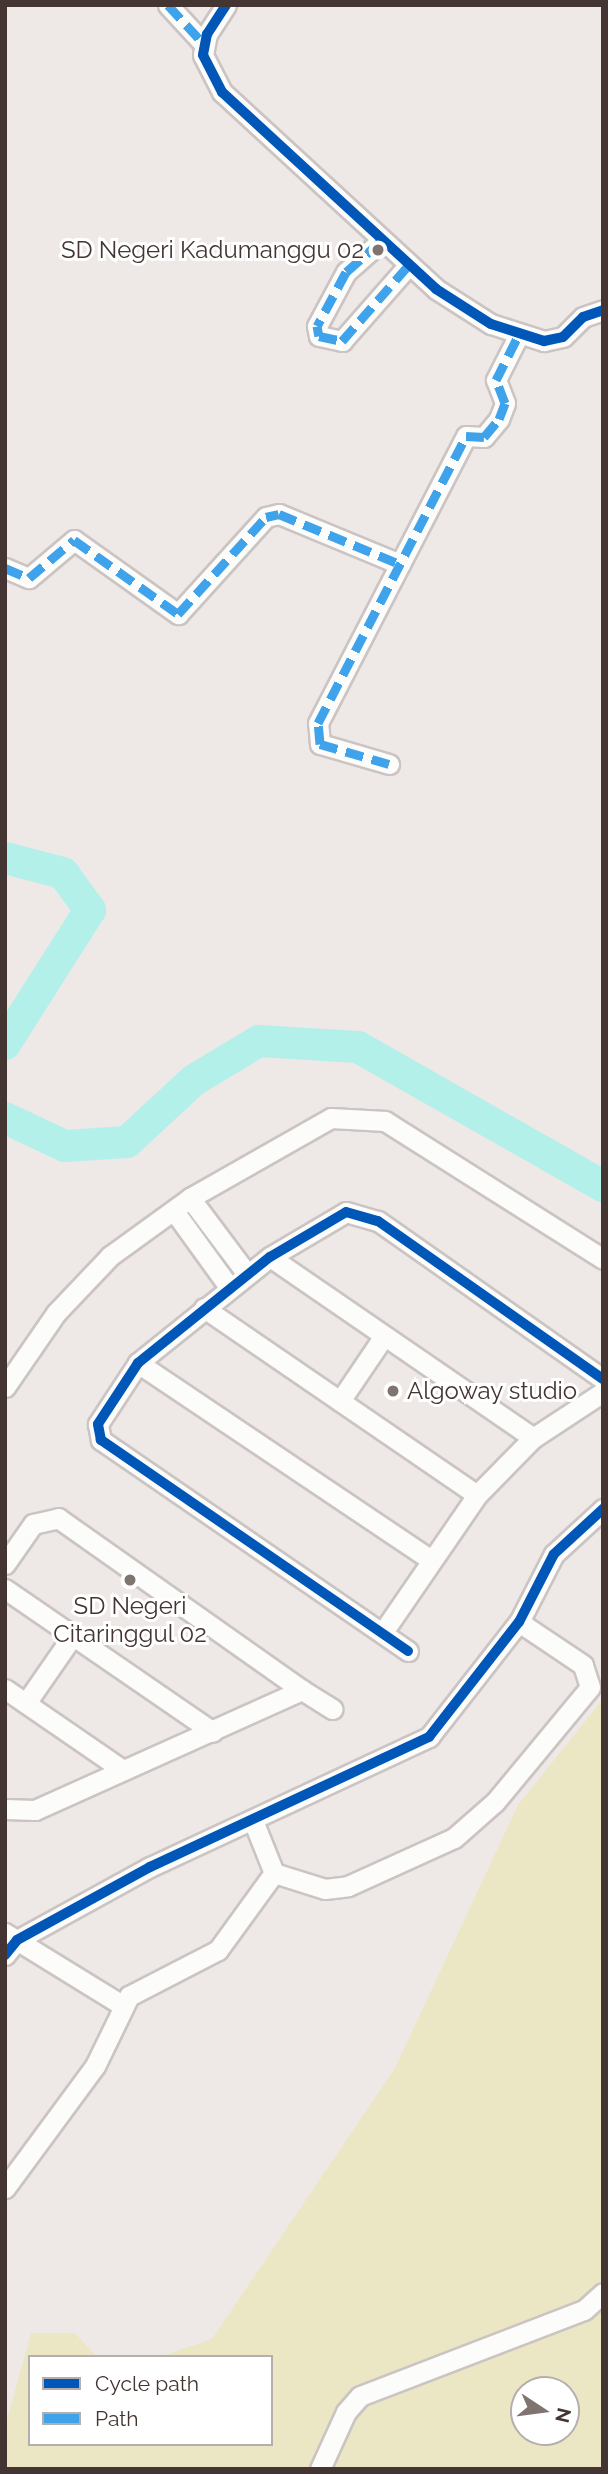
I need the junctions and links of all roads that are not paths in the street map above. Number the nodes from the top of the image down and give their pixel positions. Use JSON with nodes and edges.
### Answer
{"nodes":[{"id":1,"x":168,"y":5,"type":"edge"},
{"id":2,"x":226,"y":5,"type":"edge"},
{"id":3,"x":204,"y":44,"type":"junction"},
{"id":4,"x":380,"y":242,"type":"junction"},
{"id":5,"x":408,"y":267,"type":"junction"},
{"id":6,"x":603,"y":310,"type":"edge"},
{"id":7,"x":518,"y":336,"type":"junction"},
{"id":8,"x":400,"y":564,"type":"junction"},
{"id":9,"x":5,"y":568,"type":"edge"},
{"id":10,"x":389,"y":764,"type":"dead end"},
{"id":11,"x":190,"y":1198,"type":"junction"},
{"id":12,"x":174,"y":1211,"type":"junction"},
{"id":13,"x":270,"y":1257,"type":"junction"},
{"id":14,"x":603,"y":1259,"type":"edge"},
{"id":15,"x":247,"y":1274,"type":"junction"},
{"id":16,"x":229,"y":1287,"type":"junction"},
{"id":17,"x":204,"y":1307,"type":"junction"},
{"id":18,"x":384,"y":1336,"type":"junction"},
{"id":19,"x":138,"y":1363,"type":"junction"},
{"id":20,"x":603,"y":1379,"type":"edge"},
{"id":21,"x":5,"y":1387,"type":"edge"},
{"id":22,"x":603,"y":1392,"type":"edge"},
{"id":23,"x":340,"y":1401,"type":"junction"},
{"id":24,"x":533,"y":1438,"type":"junction"},
{"id":25,"x":477,"y":1495,"type":"junction"},
{"id":26,"x":603,"y":1509,"type":"edge"},
{"id":27,"x":431,"y":1560,"type":"junction"},
{"id":28,"x":5,"y":1564,"type":"edge"},
{"id":29,"x":5,"y":1588,"type":"edge"},
{"id":30,"x":519,"y":1622,"type":"junction"},
{"id":31,"x":383,"y":1632,"type":"junction"},
{"id":32,"x":73,"y":1635,"type":"junction"},
{"id":33,"x":408,"y":1651,"type":"dead end"},
{"id":34,"x":5,"y":1689,"type":"edge"},
{"id":35,"x":302,"y":1690,"type":"junction"},
{"id":36,"x":26,"y":1703,"type":"junction"},
{"id":37,"x":332,"y":1709,"type":"dead end"},
{"id":38,"x":213,"y":1732,"type":"junction"},
{"id":39,"x":124,"y":1770,"type":"junction"},
{"id":40,"x":5,"y":1809,"type":"edge"},
{"id":41,"x":254,"y":1823,"type":"junction"},
{"id":42,"x":274,"y":1872,"type":"junction"},
{"id":43,"x":9,"y":1943,"type":"edge"},
{"id":44,"x":122,"y":2006,"type":"junction"},
{"id":45,"x":5,"y":2188,"type":"edge"},
{"id":46,"x":603,"y":2293,"type":"edge"},
{"id":47,"x":320,"y":2469,"type":"edge"}],
"edges":[{"from":1,"to":3,"type":"street"},
{"from":2,"to":3,"type":"street"},
{"from":3,"to":4,"type":"street"},
{"from":4,"to":5,"type":"street"},
{"from":4,"to":5,"type":"street"},
{"from":5,"to":7,"type":"street"},
{"from":6,"to":7,"type":"street"},
{"from":7,"to":8,"type":"street"},
{"from":8,"to":9,"type":"street"},
{"from":8,"to":10,"type":"street"},
{"from":11,"to":12,"type":"street"},
{"from":11,"to":14,"type":"street"},
{"from":11,"to":15,"type":"street"},
{"from":12,"to":16,"type":"street"},
{"from":12,"to":21,"type":"street"},
{"from":13,"to":15,"type":"street"},
{"from":13,"to":18,"type":"street"},
{"from":13,"to":20,"type":"street"},
{"from":15,"to":16,"type":"street"},
{"from":16,"to":17,"type":"street"},
{"from":17,"to":19,"type":"street"},
{"from":17,"to":23,"type":"street"},
{"from":18,"to":23,"type":"street"},
{"from":18,"to":24,"type":"street"},
{"from":19,"to":27,"type":"street"},
{"from":19,"to":31,"type":"street"},
{"from":22,"to":24,"type":"street"},
{"from":23,"to":25,"type":"street"},
{"from":24,"to":25,"type":"street"},
{"from":25,"to":27,"type":"street"},
{"from":26,"to":30,"type":"street"},
{"from":27,"to":31,"type":"street"},
{"from":28,"to":35,"type":"street"},
{"from":29,"to":32,"type":"street"},
{"from":30,"to":41,"type":"street"},
{"from":30,"to":42,"type":"street"},
{"from":31,"to":33,"type":"street"},
{"from":32,"to":36,"type":"street"},
{"from":32,"to":38,"type":"street"},
{"from":34,"to":36,"type":"street"},
{"from":35,"to":37,"type":"street"},
{"from":35,"to":38,"type":"street"},
{"from":36,"to":39,"type":"street"},
{"from":38,"to":39,"type":"street"},
{"from":39,"to":40,"type":"street"},
{"from":41,"to":42,"type":"street"},
{"from":41,"to":43,"type":"street"},
{"from":42,"to":44,"type":"street"},
{"from":43,"to":44,"type":"street"},
{"from":44,"to":45,"type":"street"},
{"from":46,"to":47,"type":"street"}]}
